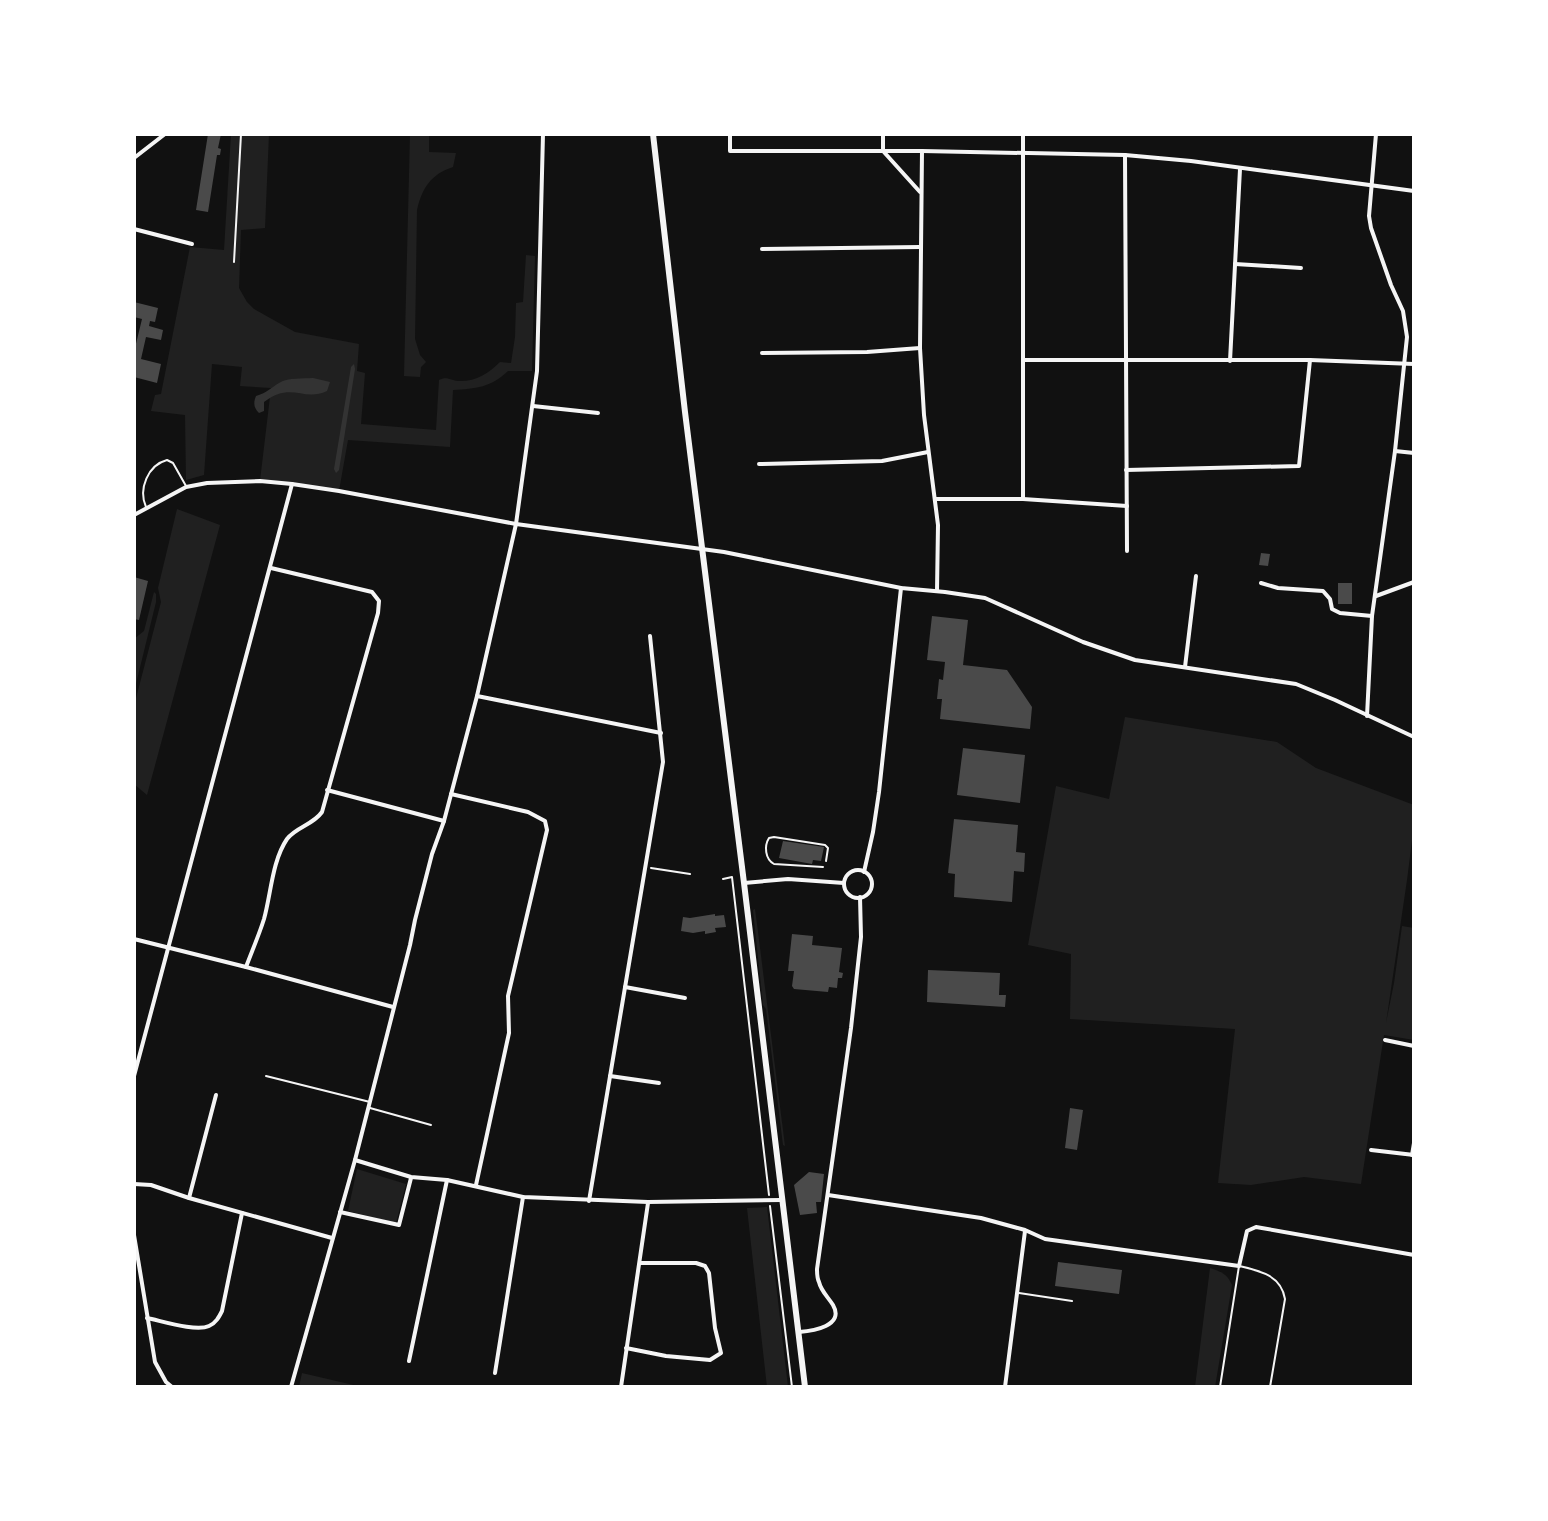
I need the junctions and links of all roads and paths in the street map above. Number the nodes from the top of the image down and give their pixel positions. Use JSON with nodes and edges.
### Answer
{"nodes":[{"id":1,"x":165,"y":134,"type":"edge"},
{"id":2,"x":241,"y":134,"type":"edge"},
{"id":3,"x":543,"y":134,"type":"edge"},
{"id":4,"x":653,"y":134,"type":"edge"},
{"id":5,"x":730,"y":134,"type":"edge"},
{"id":6,"x":883,"y":134,"type":"edge"},
{"id":7,"x":1023,"y":134,"type":"edge"},
{"id":8,"x":1376,"y":134,"type":"edge"},
{"id":9,"x":883,"y":151,"type":"junction"},
{"id":10,"x":922,"y":151,"type":"junction"},
{"id":11,"x":1023,"y":153,"type":"junction"},
{"id":12,"x":1125,"y":155,"type":"junction"},
{"id":13,"x":134,"y":158,"type":"edge"},
{"id":14,"x":1240,"y":169,"type":"junction"},
{"id":15,"x":1372,"y":185,"type":"junction"},
{"id":16,"x":1414,"y":191,"type":"edge"},
{"id":17,"x":921,"y":194,"type":"junction"},
{"id":18,"x":134,"y":229,"type":"edge"},
{"id":19,"x":192,"y":244,"type":"dead end"},
{"id":20,"x":920,"y":247,"type":"junction"},
{"id":21,"x":762,"y":249,"type":"dead end"},
{"id":22,"x":234,"y":262,"type":"dead end"},
{"id":23,"x":1235,"y":264,"type":"junction"},
{"id":24,"x":1301,"y":268,"type":"dead end"},
{"id":25,"x":920,"y":348,"type":"junction"},
{"id":26,"x":762,"y":353,"type":"dead end"},
{"id":27,"x":1023,"y":360,"type":"junction"},
{"id":28,"x":1125,"y":360,"type":"junction"},
{"id":29,"x":1310,"y":360,"type":"junction"},
{"id":30,"x":1230,"y":361,"type":"junction"},
{"id":31,"x":1404,"y":363,"type":"junction"},
{"id":32,"x":1414,"y":364,"type":"edge"},
{"id":33,"x":533,"y":406,"type":"junction"},
{"id":34,"x":598,"y":413,"type":"dead end"},
{"id":35,"x":1395,"y":451,"type":"junction"},
{"id":36,"x":928,"y":452,"type":"junction"},
{"id":37,"x":1414,"y":453,"type":"edge"},
{"id":38,"x":759,"y":464,"type":"dead end"},
{"id":39,"x":1126,"y":470,"type":"junction"},
{"id":40,"x":292,"y":484,"type":"junction"},
{"id":41,"x":186,"y":487,"type":"junction"},
{"id":42,"x":935,"y":499,"type":"junction"},
{"id":43,"x":1023,"y":499,"type":"junction"},
{"id":44,"x":1127,"y":506,"type":"junction"},
{"id":45,"x":147,"y":508,"type":"junction"},
{"id":46,"x":134,"y":515,"type":"edge"},
{"id":47,"x":516,"y":524,"type":"junction"},
{"id":48,"x":703,"y":549,"type":"junction"},
{"id":49,"x":1127,"y":551,"type":"dead end"},
{"id":50,"x":271,"y":568,"type":"junction"},
{"id":51,"x":1196,"y":576,"type":"dead end"},
{"id":52,"x":1414,"y":582,"type":"edge"},
{"id":53,"x":1261,"y":583,"type":"dead end"},
{"id":54,"x":901,"y":588,"type":"junction"},
{"id":55,"x":937,"y":591,"type":"junction"},
{"id":56,"x":1376,"y":596,"type":"junction"},
{"id":57,"x":1372,"y":616,"type":"junction"},
{"id":58,"x":650,"y":636,"type":"dead end"},
{"id":59,"x":1185,"y":667,"type":"junction"},
{"id":60,"x":477,"y":696,"type":"junction"},
{"id":61,"x":1367,"y":716,"type":"junction"},
{"id":62,"x":661,"y":733,"type":"junction"},
{"id":63,"x":1414,"y":737,"type":"edge"},
{"id":64,"x":327,"y":790,"type":"junction"},
{"id":65,"x":451,"y":794,"type":"junction"},
{"id":66,"x":444,"y":821,"type":"junction"},
{"id":67,"x":826,"y":861,"type":"dead end"},
{"id":68,"x":646,"y":867,"type":"junction"},
{"id":69,"x":823,"y":867,"type":"dead end"},
{"id":70,"x":864,"y":872,"type":"junction"},
{"id":71,"x":690,"y":874,"type":"dead end"},
{"id":72,"x":723,"y":879,"type":"dead end"},
{"id":73,"x":744,"y":883,"type":"junction"},
{"id":74,"x":844,"y":883,"type":"junction"},
{"id":75,"x":860,"y":897,"type":"junction"},
{"id":76,"x":134,"y":939,"type":"edge"},
{"id":77,"x":168,"y":948,"type":"junction"},
{"id":78,"x":246,"y":967,"type":"junction"},
{"id":79,"x":625,"y":987,"type":"junction"},
{"id":80,"x":685,"y":998,"type":"dead end"},
{"id":81,"x":393,"y":1007,"type":"junction"},
{"id":82,"x":1385,"y":1040,"type":"dead end"},
{"id":83,"x":1414,"y":1046,"type":"edge"},
{"id":84,"x":134,"y":1076,"type":"edge"},
{"id":85,"x":266,"y":1076,"type":"dead end"},
{"id":86,"x":610,"y":1076,"type":"junction"},
{"id":87,"x":659,"y":1083,"type":"dead end"},
{"id":88,"x":216,"y":1095,"type":"dead end"},
{"id":89,"x":369,"y":1105,"type":"junction"},
{"id":90,"x":431,"y":1125,"type":"dead end"},
{"id":91,"x":1414,"y":1143,"type":"edge"},
{"id":92,"x":1371,"y":1150,"type":"dead end"},
{"id":93,"x":1413,"y":1155,"type":"edge"},
{"id":94,"x":355,"y":1160,"type":"junction"},
{"id":95,"x":411,"y":1177,"type":"junction"},
{"id":96,"x":447,"y":1180,"type":"junction"},
{"id":97,"x":134,"y":1184,"type":"edge"},
{"id":98,"x":476,"y":1185,"type":"junction"},
{"id":99,"x":828,"y":1195,"type":"junction"},
{"id":100,"x":523,"y":1197,"type":"junction"},
{"id":101,"x":189,"y":1198,"type":"junction"},
{"id":102,"x":769,"y":1200,"type":"junction"},
{"id":103,"x":781,"y":1200,"type":"junction"},
{"id":104,"x":589,"y":1201,"type":"junction"},
{"id":105,"x":648,"y":1202,"type":"junction"},
{"id":106,"x":340,"y":1212,"type":"junction"},
{"id":107,"x":242,"y":1213,"type":"junction"},
{"id":108,"x":1025,"y":1230,"type":"junction"},
{"id":109,"x":134,"y":1235,"type":"edge"},
{"id":110,"x":332,"y":1238,"type":"junction"},
{"id":111,"x":1414,"y":1255,"type":"edge"},
{"id":112,"x":640,"y":1263,"type":"junction"},
{"id":113,"x":1239,"y":1266,"type":"junction"},
{"id":114,"x":1018,"y":1293,"type":"junction"},
{"id":115,"x":1072,"y":1301,"type":"dead end"},
{"id":116,"x":147,"y":1318,"type":"junction"},
{"id":117,"x":799,"y":1332,"type":"junction"},
{"id":118,"x":626,"y":1348,"type":"junction"},
{"id":119,"x":409,"y":1361,"type":"dead end"},
{"id":120,"x":495,"y":1373,"type":"dead end"},
{"id":121,"x":172,"y":1387,"type":"edge"},
{"id":122,"x":291,"y":1387,"type":"edge"},
{"id":123,"x":621,"y":1387,"type":"edge"},
{"id":124,"x":792,"y":1387,"type":"edge"},
{"id":125,"x":805,"y":1387,"type":"edge"},
{"id":126,"x":1005,"y":1387,"type":"edge"},
{"id":127,"x":1220,"y":1387,"type":"edge"},
{"id":128,"x":1270,"y":1387,"type":"edge"}],
"edges":[{"from":1,"to":13,"type":"street"},
{"from":2,"to":22,"type":"lane"},
{"from":3,"to":33,"type":"street"},
{"from":4,"to":48,"type":"main road"},
{"from":5,"to":9,"type":"street"},
{"from":6,"to":9,"type":"street"},
{"from":7,"to":11,"type":"street"},
{"from":8,"to":15,"type":"street"},
{"from":9,"to":10,"type":"street"},
{"from":9,"to":17,"type":"street"},
{"from":10,"to":11,"type":"street"},
{"from":10,"to":17,"type":"street"},
{"from":11,"to":12,"type":"street"},
{"from":11,"to":27,"type":"street"},
{"from":12,"to":14,"type":"street"},
{"from":12,"to":28,"type":"street"},
{"from":14,"to":15,"type":"street"},
{"from":14,"to":23,"type":"street"},
{"from":15,"to":16,"type":"street"},
{"from":15,"to":31,"type":"street"},
{"from":17,"to":20,"type":"street"},
{"from":18,"to":19,"type":"street"},
{"from":20,"to":21,"type":"street"},
{"from":20,"to":25,"type":"street"},
{"from":23,"to":24,"type":"street"},
{"from":23,"to":30,"type":"street"},
{"from":25,"to":26,"type":"street"},
{"from":25,"to":36,"type":"street"},
{"from":27,"to":28,"type":"street"},
{"from":27,"to":43,"type":"street"},
{"from":28,"to":30,"type":"street"},
{"from":28,"to":39,"type":"street"},
{"from":29,"to":30,"type":"street"},
{"from":29,"to":31,"type":"street"},
{"from":29,"to":39,"type":"street"},
{"from":31,"to":32,"type":"street"},
{"from":31,"to":35,"type":"street"},
{"from":33,"to":34,"type":"street"},
{"from":33,"to":47,"type":"street"},
{"from":35,"to":37,"type":"street"},
{"from":35,"to":56,"type":"street"},
{"from":36,"to":38,"type":"street"},
{"from":36,"to":42,"type":"street"},
{"from":39,"to":44,"type":"street"},
{"from":40,"to":41,"type":"street"},
{"from":40,"to":47,"type":"street"},
{"from":40,"to":50,"type":"street"},
{"from":41,"to":45,"type":"street"},
{"from":41,"to":45,"type":"lane"},
{"from":42,"to":43,"type":"street"},
{"from":42,"to":55,"type":"street"},
{"from":43,"to":44,"type":"street"},
{"from":44,"to":49,"type":"street"},
{"from":45,"to":46,"type":"street"},
{"from":47,"to":48,"type":"street"},
{"from":47,"to":60,"type":"street"},
{"from":48,"to":54,"type":"street"},
{"from":48,"to":73,"type":"main road"},
{"from":50,"to":64,"type":"street"},
{"from":50,"to":77,"type":"street"},
{"from":51,"to":59,"type":"street"},
{"from":52,"to":56,"type":"street"},
{"from":53,"to":57,"type":"street"},
{"from":54,"to":55,"type":"street"},
{"from":54,"to":70,"type":"street"},
{"from":55,"to":59,"type":"street"},
{"from":56,"to":57,"type":"street"},
{"from":57,"to":61,"type":"street"},
{"from":58,"to":62,"type":"street"},
{"from":59,"to":61,"type":"street"},
{"from":60,"to":62,"type":"street"},
{"from":60,"to":65,"type":"street"},
{"from":61,"to":63,"type":"street"},
{"from":62,"to":68,"type":"street"},
{"from":64,"to":66,"type":"street"},
{"from":64,"to":78,"type":"street"},
{"from":65,"to":66,"type":"street"},
{"from":65,"to":98,"type":"street"},
{"from":66,"to":81,"type":"street"},
{"from":67,"to":69,"type":"lane"},
{"from":68,"to":71,"type":"path"},
{"from":68,"to":79,"type":"street"},
{"from":70,"to":74,"type":"street"},
{"from":70,"to":75,"type":"street"},
{"from":72,"to":102,"type":"path"},
{"from":73,"to":74,"type":"street"},
{"from":73,"to":103,"type":"main road"},
{"from":74,"to":75,"type":"street"},
{"from":75,"to":99,"type":"street"},
{"from":76,"to":77,"type":"street"},
{"from":77,"to":78,"type":"street"},
{"from":77,"to":84,"type":"street"},
{"from":78,"to":81,"type":"street"},
{"from":79,"to":80,"type":"street"},
{"from":79,"to":86,"type":"street"},
{"from":81,"to":89,"type":"street"},
{"from":82,"to":83,"type":"street"},
{"from":85,"to":89,"type":"lane"},
{"from":86,"to":87,"type":"street"},
{"from":86,"to":104,"type":"street"},
{"from":88,"to":101,"type":"street"},
{"from":89,"to":90,"type":"lane"},
{"from":89,"to":94,"type":"street"},
{"from":91,"to":93,"type":"street"},
{"from":92,"to":93,"type":"street"},
{"from":94,"to":95,"type":"street"},
{"from":94,"to":106,"type":"street"},
{"from":95,"to":96,"type":"street"},
{"from":95,"to":106,"type":"street"},
{"from":96,"to":98,"type":"street"},
{"from":96,"to":119,"type":"street"},
{"from":97,"to":101,"type":"street"},
{"from":98,"to":100,"type":"street"},
{"from":99,"to":108,"type":"street"},
{"from":99,"to":117,"type":"street"},
{"from":100,"to":104,"type":"street"},
{"from":100,"to":120,"type":"street"},
{"from":101,"to":107,"type":"street"},
{"from":102,"to":103,"type":"street"},
{"from":102,"to":105,"type":"street"},
{"from":102,"to":124,"type":"path"},
{"from":103,"to":117,"type":"main road"},
{"from":104,"to":105,"type":"street"},
{"from":105,"to":112,"type":"street"},
{"from":106,"to":110,"type":"street"},
{"from":107,"to":110,"type":"street"},
{"from":107,"to":116,"type":"street"},
{"from":108,"to":113,"type":"street"},
{"from":108,"to":114,"type":"street"},
{"from":109,"to":116,"type":"street"},
{"from":110,"to":122,"type":"street"},
{"from":111,"to":113,"type":"street"},
{"from":112,"to":118,"type":"street"},
{"from":112,"to":118,"type":"street"},
{"from":113,"to":127,"type":"lane"},
{"from":113,"to":128,"type":"lane"},
{"from":114,"to":115,"type":"lane"},
{"from":114,"to":126,"type":"street"},
{"from":116,"to":121,"type":"street"},
{"from":117,"to":125,"type":"main road"},
{"from":118,"to":123,"type":"street"}]}
